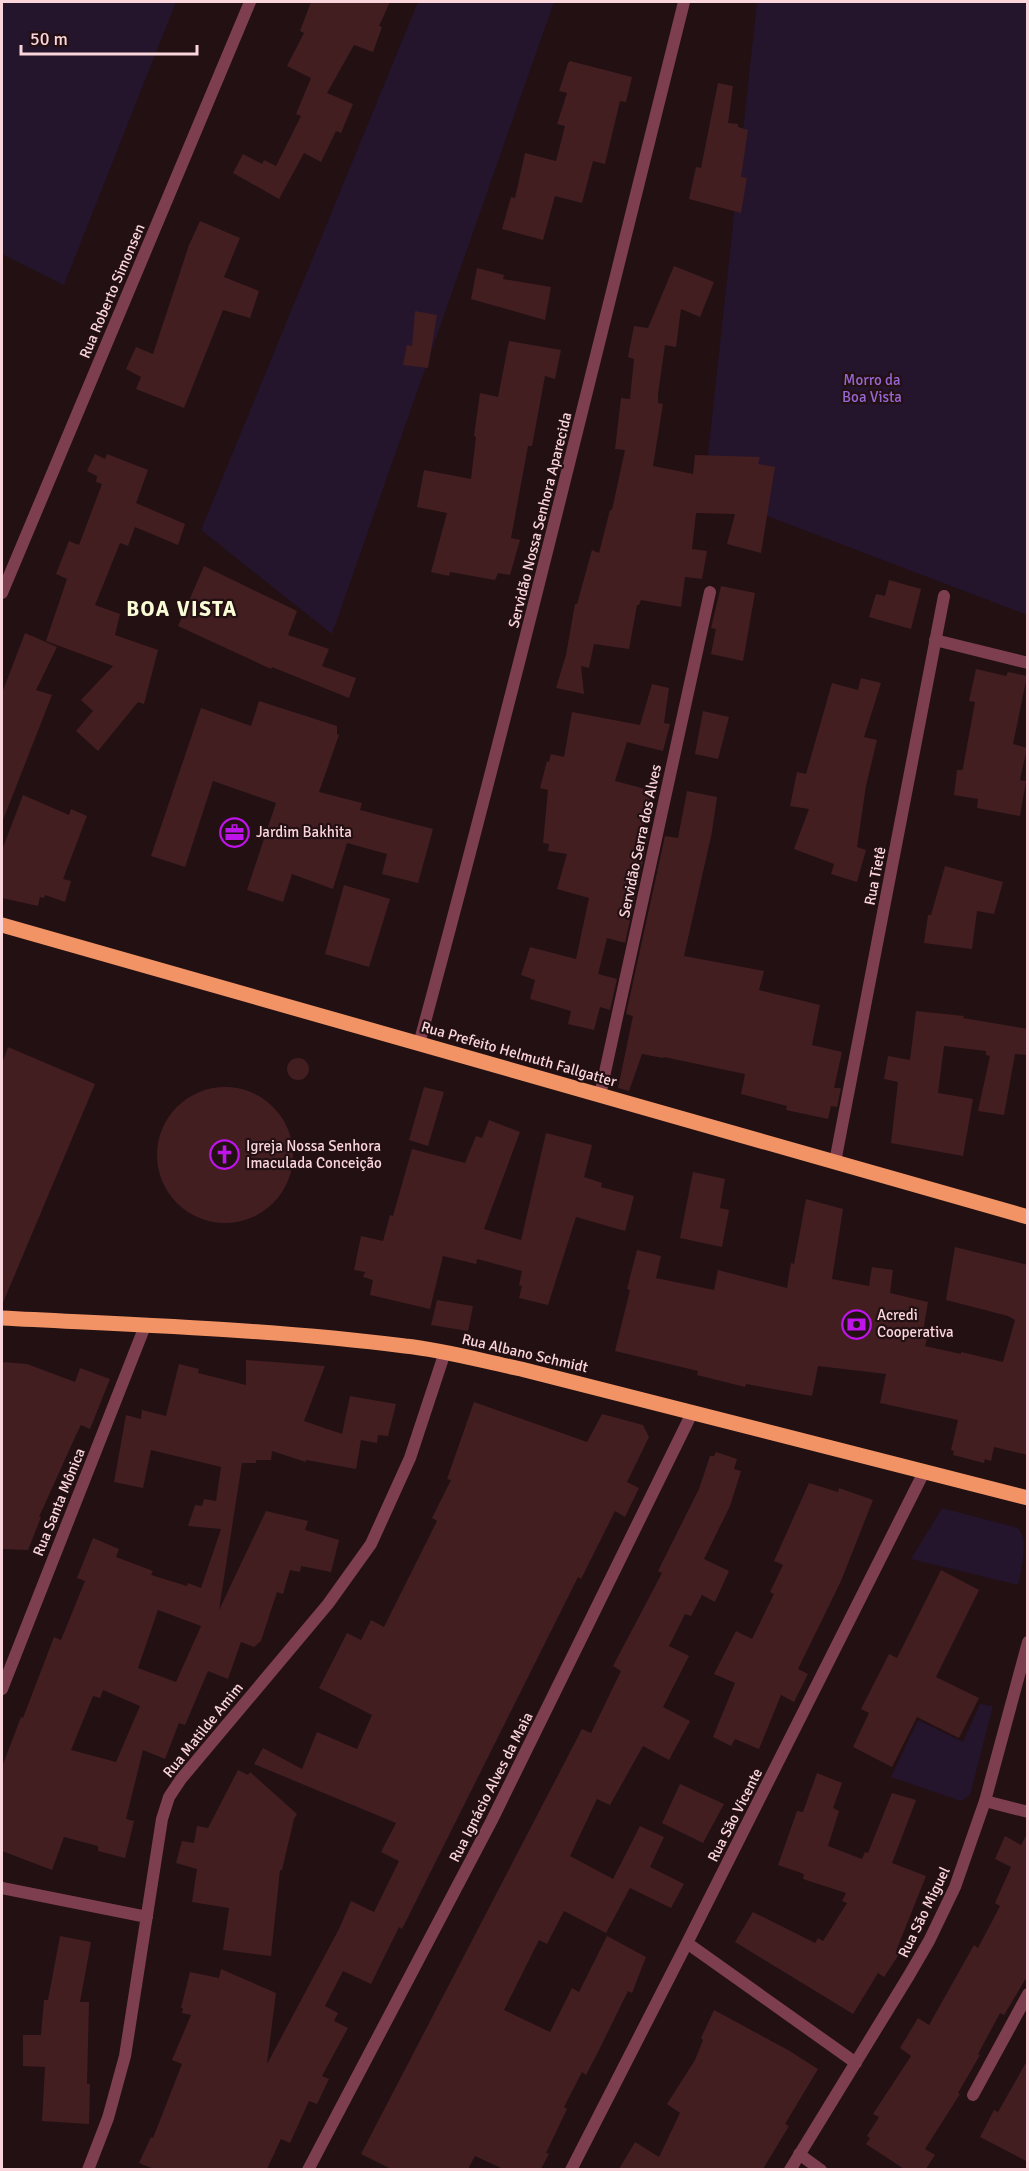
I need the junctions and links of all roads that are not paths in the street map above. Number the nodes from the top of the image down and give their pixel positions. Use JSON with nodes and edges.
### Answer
{"nodes":[{"id":1,"x":250,"y":2,"type":"edge"},
{"id":2,"x":684,"y":2,"type":"edge"},
{"id":3,"x":710,"y":592,"type":"dead end"},
{"id":4,"x":2,"y":593,"type":"edge"},
{"id":5,"x":944,"y":596,"type":"dead end"},
{"id":6,"x":935,"y":640,"type":"junction"},
{"id":7,"x":1028,"y":663,"type":"edge"},
{"id":8,"x":2,"y":925,"type":"edge"},
{"id":9,"x":419,"y":1044,"type":"junction"},
{"id":10,"x":600,"y":1095,"type":"junction"},
{"id":11,"x":835,"y":1162,"type":"junction"},
{"id":12,"x":1028,"y":1216,"type":"edge"},
{"id":13,"x":2,"y":1318,"type":"edge"},
{"id":14,"x":145,"y":1326,"type":"junction"},
{"id":15,"x":445,"y":1352,"type":"junction"},
{"id":16,"x":692,"y":1413,"type":"junction"},
{"id":17,"x":924,"y":1472,"type":"junction"},
{"id":18,"x":1028,"y":1498,"type":"edge"},
{"id":19,"x":1028,"y":1642,"type":"edge"},
{"id":20,"x":2,"y":1689,"type":"edge"},
{"id":21,"x":985,"y":1801,"type":"junction"},
{"id":22,"x":1028,"y":1812,"type":"edge"},
{"id":23,"x":2,"y":1888,"type":"edge"},
{"id":24,"x":147,"y":1917,"type":"junction"},
{"id":25,"x":687,"y":1943,"type":"junction"},
{"id":26,"x":1028,"y":1994,"type":"edge"},
{"id":27,"x":856,"y":2063,"type":"junction"},
{"id":28,"x":973,"y":2095,"type":"dead end"},
{"id":29,"x":799,"y":2154,"type":"junction"},
{"id":30,"x":88,"y":2169,"type":"edge"},
{"id":31,"x":308,"y":2169,"type":"edge"},
{"id":32,"x":571,"y":2169,"type":"edge"},
{"id":33,"x":790,"y":2169,"type":"edge"},
{"id":34,"x":821,"y":2169,"type":"edge"}],
"edges":[{"from":1,"to":4,"type":"street","name":"Rua Roberto Simonsen"},
{"from":2,"to":9,"type":"street","name":"Servidão Nossa Senhora Aparecida"},
{"from":3,"to":10,"type":"street","name":"Servidão Serra dos Alves"},
{"from":5,"to":6,"type":"street","name":"Rua Tietê"},
{"from":6,"to":7,"type":"street"},
{"from":6,"to":11,"type":"street","name":"Rua Tietê"},
{"from":8,"to":9,"type":"main road","name":"Rua Prefeito Helmuth Fallgatter"},
{"from":9,"to":10,"type":"main road","name":"Rua Prefeito Helmuth Fallgatter"},
{"from":10,"to":11,"type":"main road","name":"Rua Prefeito Helmuth Fallgatter"},
{"from":11,"to":12,"type":"main road","name":"Rua Prefeito Helmuth Fallgatter"},
{"from":13,"to":14,"type":"main road","name":"Rua Albano Schmidt"},
{"from":14,"to":15,"type":"main road","name":"Rua Albano Schmidt"},
{"from":14,"to":20,"type":"street","name":"Rua Santa Mônica"},
{"from":15,"to":16,"type":"main road","name":"Rua Albano Schmidt"},
{"from":15,"to":24,"type":"street","name":"Rua Matilde Amim"},
{"from":16,"to":17,"type":"main road","name":"Rua Albano Schmidt"},
{"from":16,"to":31,"type":"street","name":"Rua Ignácio Alves da Maia"},
{"from":17,"to":18,"type":"main road","name":"Rua Albano Schmidt"},
{"from":17,"to":25,"type":"street","name":"Rua São Vicente"},
{"from":19,"to":21,"type":"street","name":"Rua São Miguel"},
{"from":21,"to":22,"type":"street"},
{"from":21,"to":27,"type":"street","name":"Rua São Miguel"},
{"from":23,"to":24,"type":"street"},
{"from":24,"to":30,"type":"street","name":"Rua Matilde Amim"},
{"from":25,"to":27,"type":"street"},
{"from":25,"to":32,"type":"street","name":"Rua São Vicente"},
{"from":26,"to":28,"type":"street"},
{"from":27,"to":29,"type":"street","name":"Rua São Miguel"},
{"from":29,"to":33,"type":"street","name":"Rua São Miguel"},
{"from":29,"to":34,"type":"street"}]}
